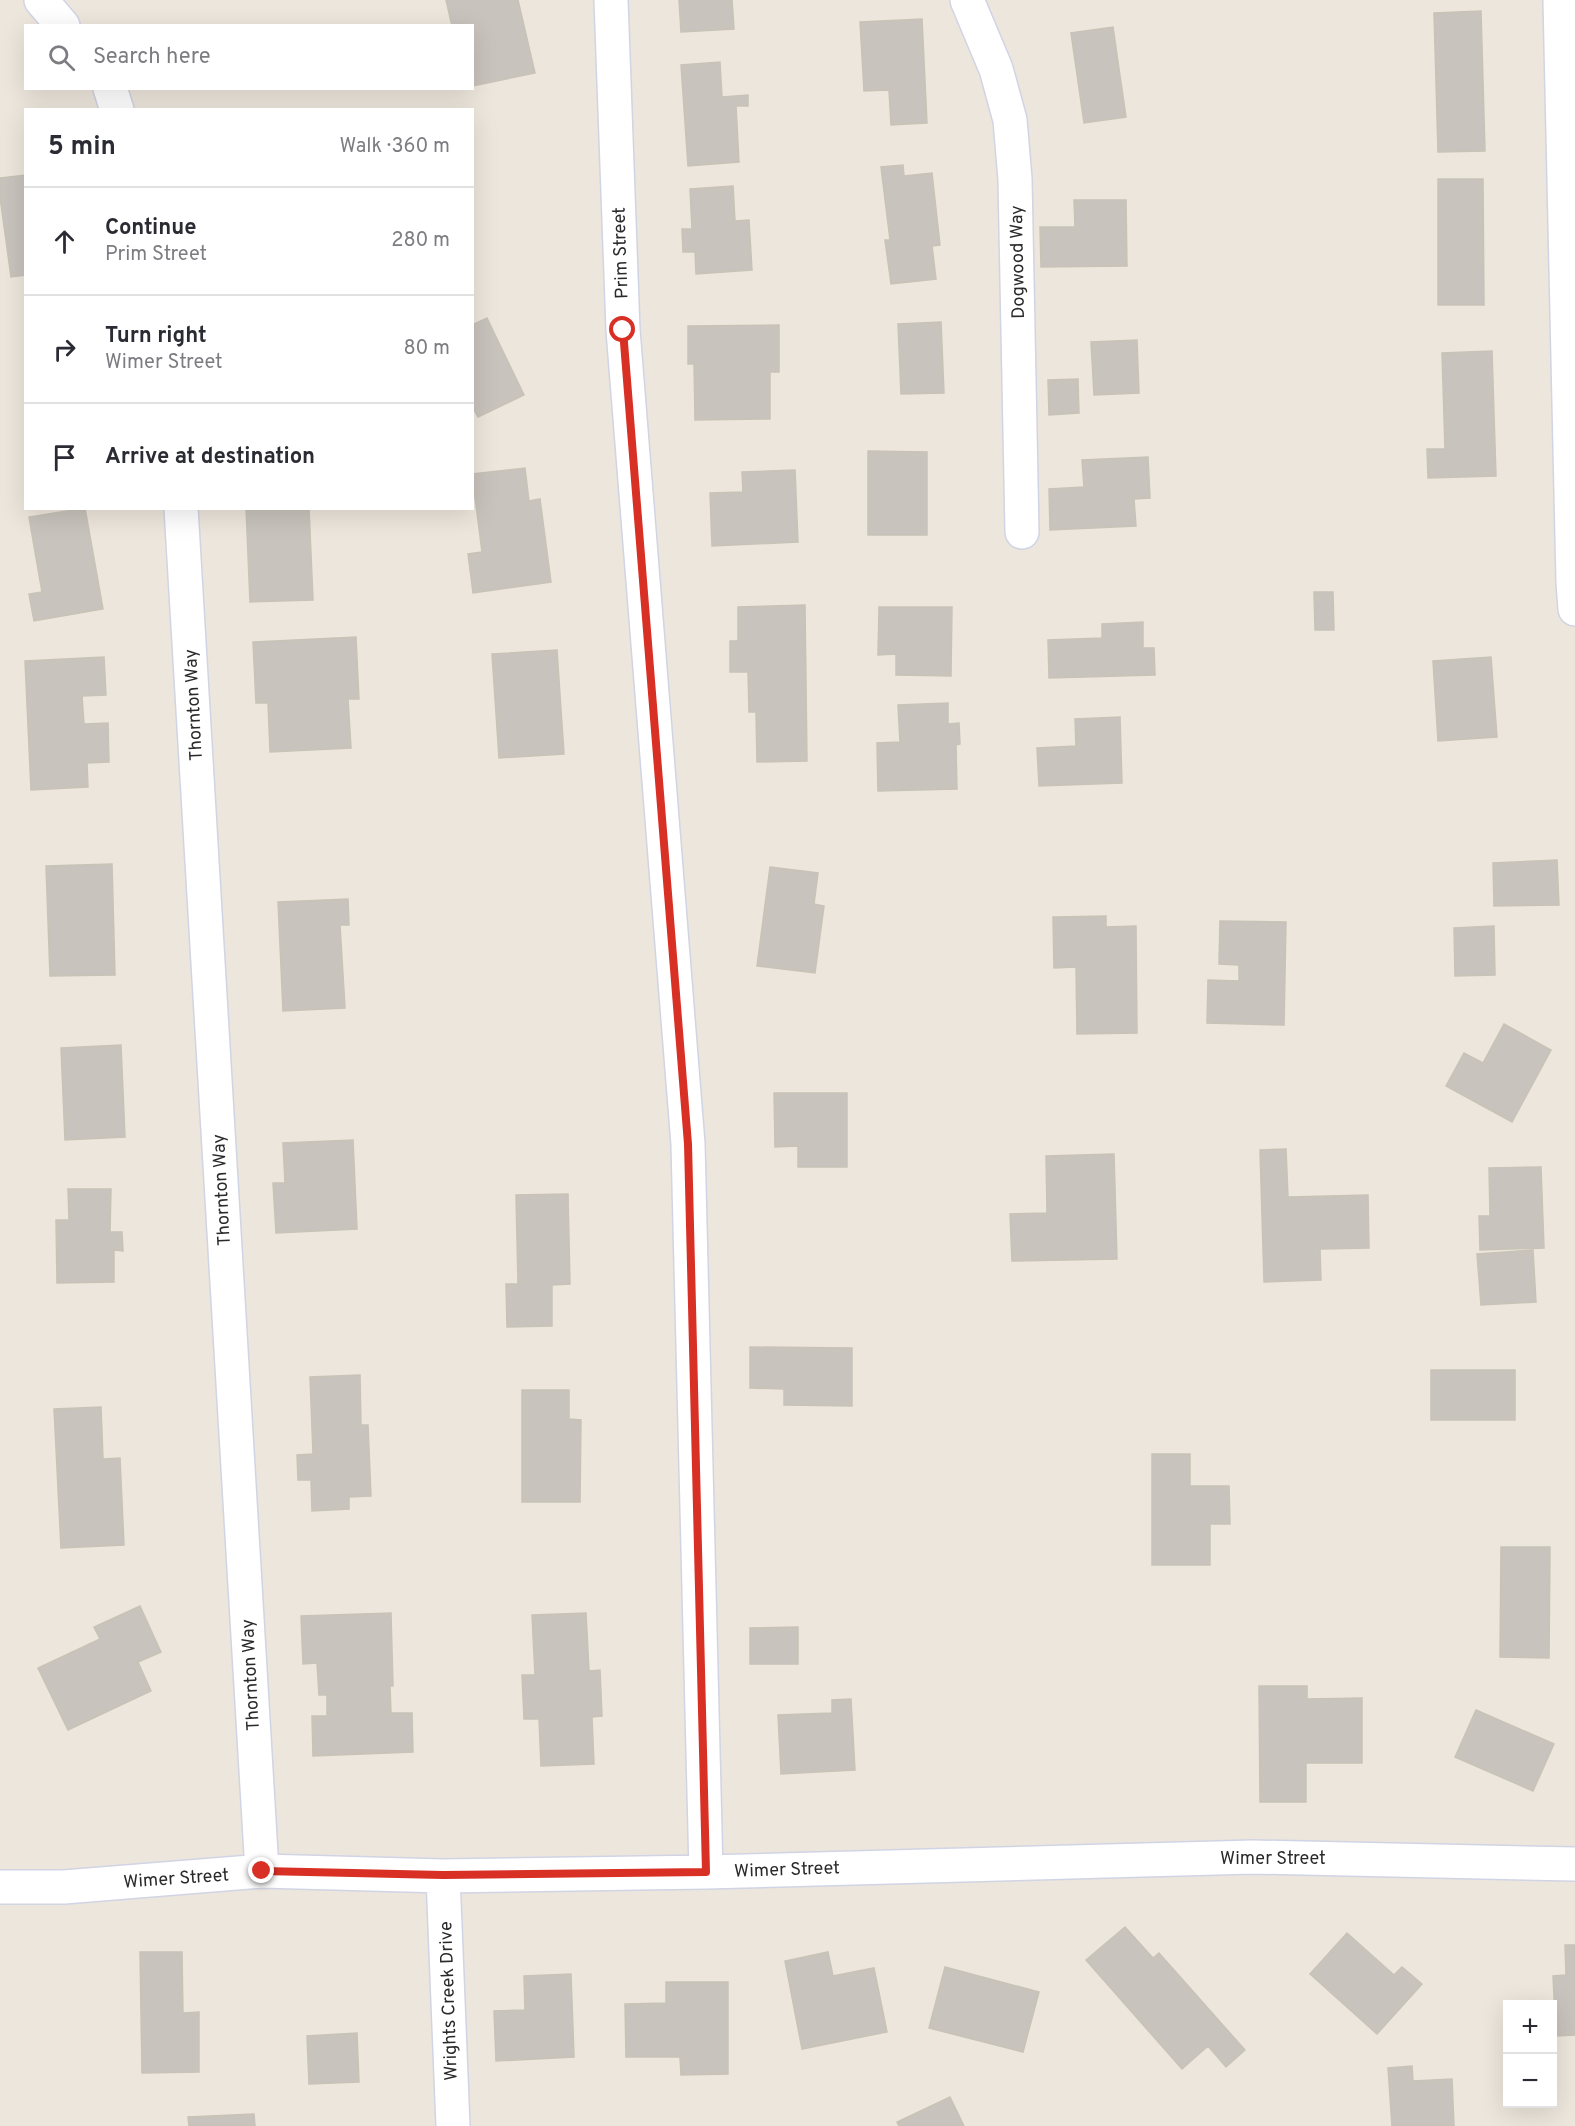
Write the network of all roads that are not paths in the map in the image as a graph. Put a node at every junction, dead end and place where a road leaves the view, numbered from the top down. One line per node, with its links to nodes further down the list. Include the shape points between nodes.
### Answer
1 (41, 0): 5 (street)
2 (610, 0): 13 (street, Prim Street, via 623,330 688,1144)
3 (968, 0): 9 (street, Dogwood Way, via 996,69 1010,120 1016,179)
4 (1560, 0): 10 (street)
5 (61, 24)
6 (111, 90): 7 (street)
7 (116, 108)
8 (181, 510): 12 (street, Thornton Way)
9 (1022, 532)
10 (1575, 609)
11 (1575, 1864): 13 (street, Wimer Street, via 1253,1857)
12 (262, 1871): 14 (street, Wimer Street); 15 (street, Wimer Street, via 64,1887)
13 (706, 1872): 14 (street, Wimer Street)
14 (443, 1875): 16 (street, Wrights Creek Drive)
15 (0, 1887)
16 (453, 2126)

